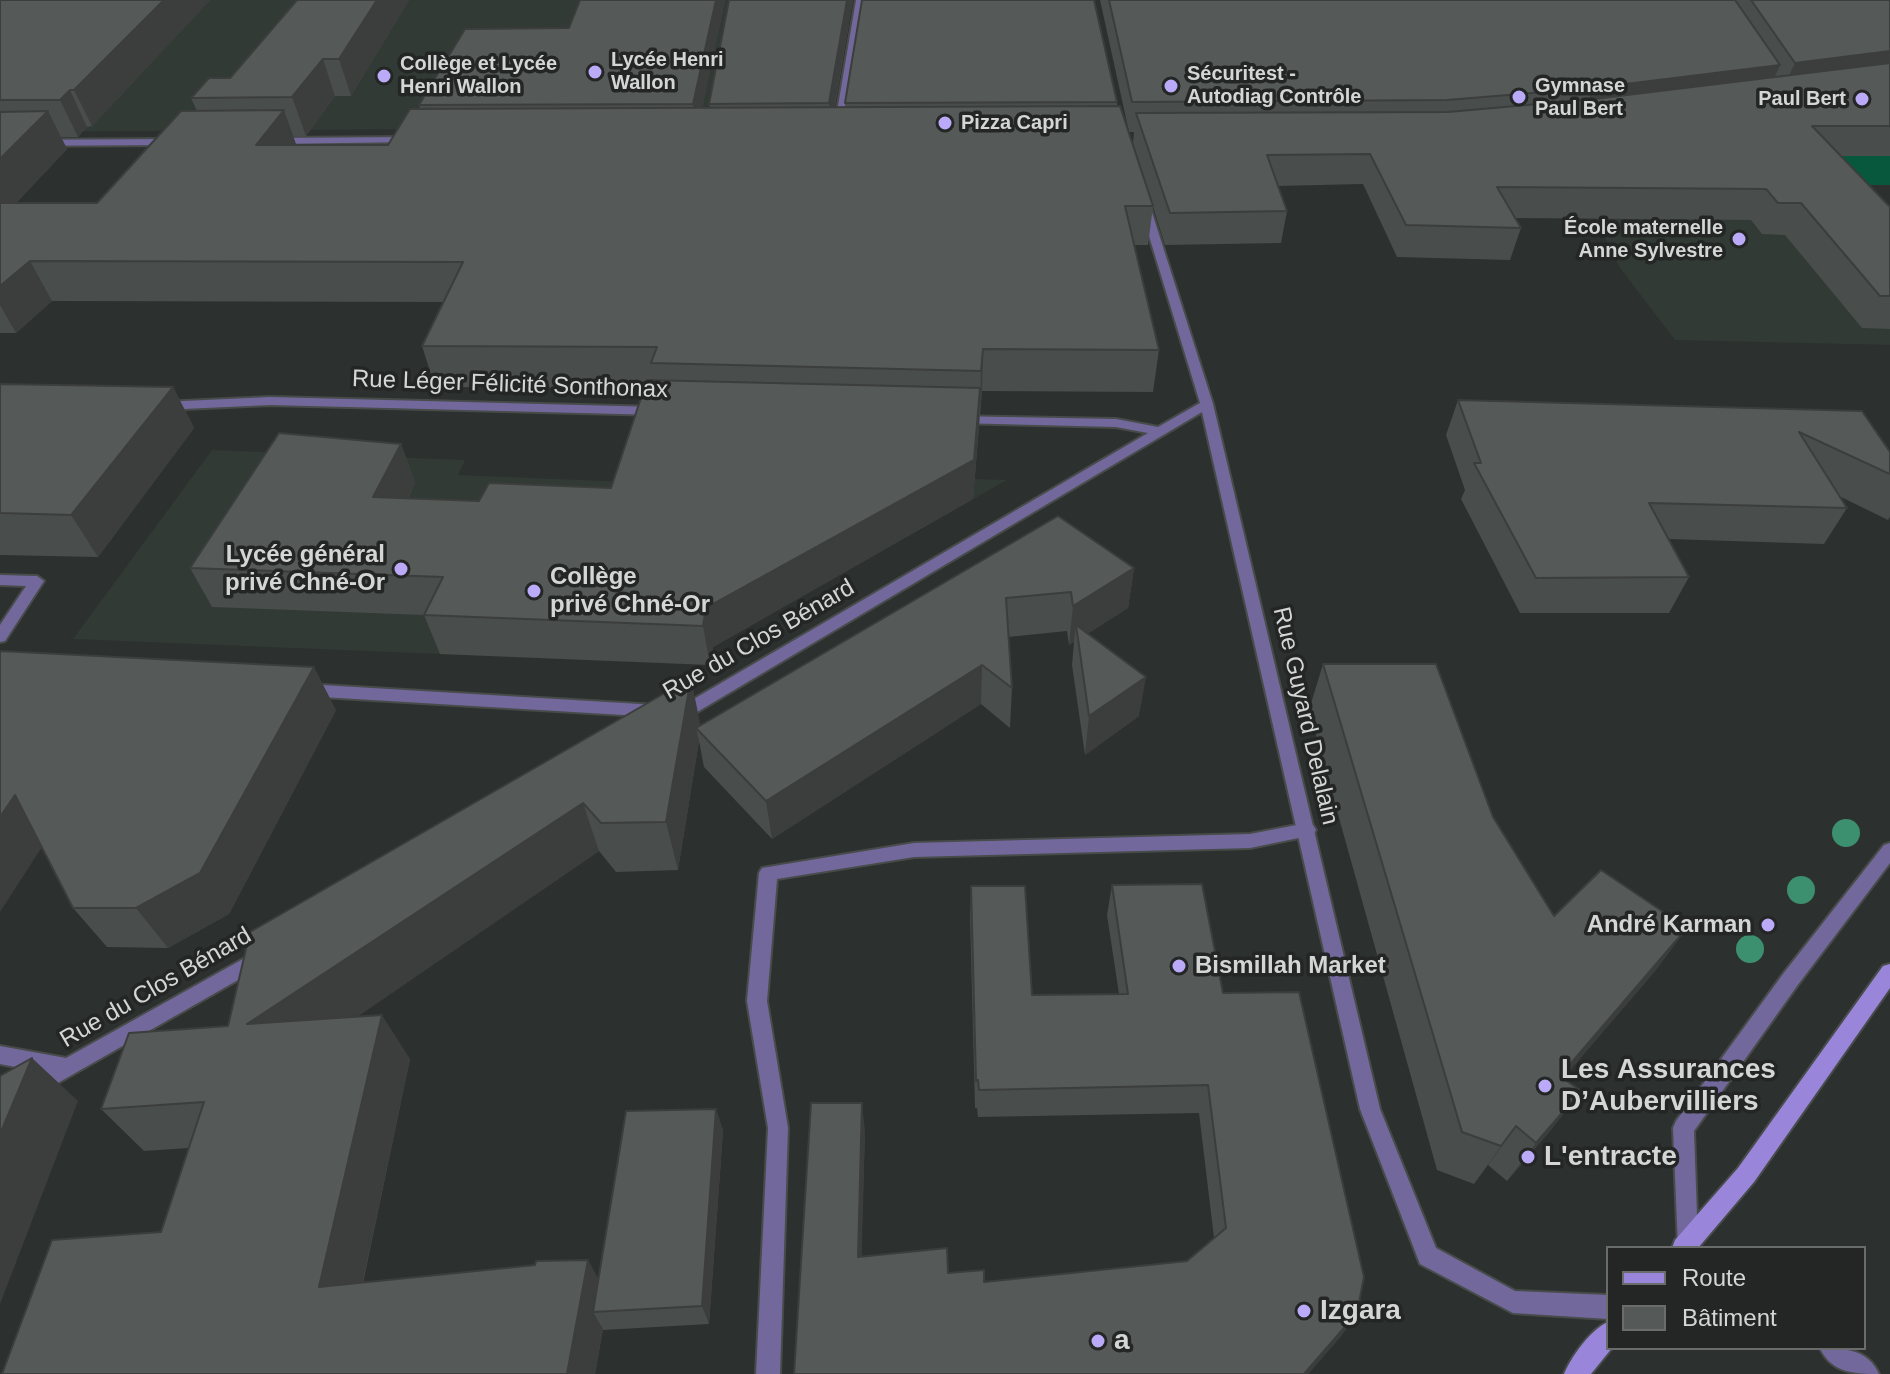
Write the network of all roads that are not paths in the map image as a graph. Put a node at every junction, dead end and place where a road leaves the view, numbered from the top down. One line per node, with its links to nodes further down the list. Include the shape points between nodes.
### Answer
1 (860, 0): 2 (street, via 838,138)
2 (854, 138)
3 (428, 140): 4 (street)
4 (257, 141)
5 (182, 142): 6 (street)
6 (0, 143)
7 (1141, 194): 8 (street, Rue Guyard Delalain)
8 (1207, 404): 12 (street, Rue du Clos Bénard); 18 (street, Rue Guyard Delalain)
9 (149, 406): 10 (street, Rue Léger Félicité Sonthonax, via 270,401)
10 (669, 411)
11 (940, 418): 12 (street, via 1116,423)
12 (1162, 432): 16 (street, Rue du Clos Bénard)
13 (0, 580): 14 (street, via 37,581)
14 (0, 637)
15 (284, 689): 16 (street)
16 (683, 712): 17 (street, Rue du Clos Bénard)
17 (655, 729)
18 (1307, 830): 27 (street, Rue Guyard Delalain, via 1370,1109 1428,1256 1513,1302); 30 (street, via 1250,841 914,850 768,873 757,1001 778,1128)
19 (1890, 850): 25 (street, via 1683,1128)
20 (271, 951): 23 (street, Rue du Clos Bénard)
21 (1890, 972): 26 (main road, via 1746,1175)
22 (0, 1055): 23 (street)
23 (66, 1067): 24 (street, Rue du Clos Bénard)
24 (0, 1106)
25 (1687, 1246)
26 (1688, 1246)
27 (1606, 1307)
28 (1606, 1336): 31 (main road)
29 (1835, 1350): 32 (street)
30 (768, 1374)
31 (1576, 1374)
32 (1867, 1374)

